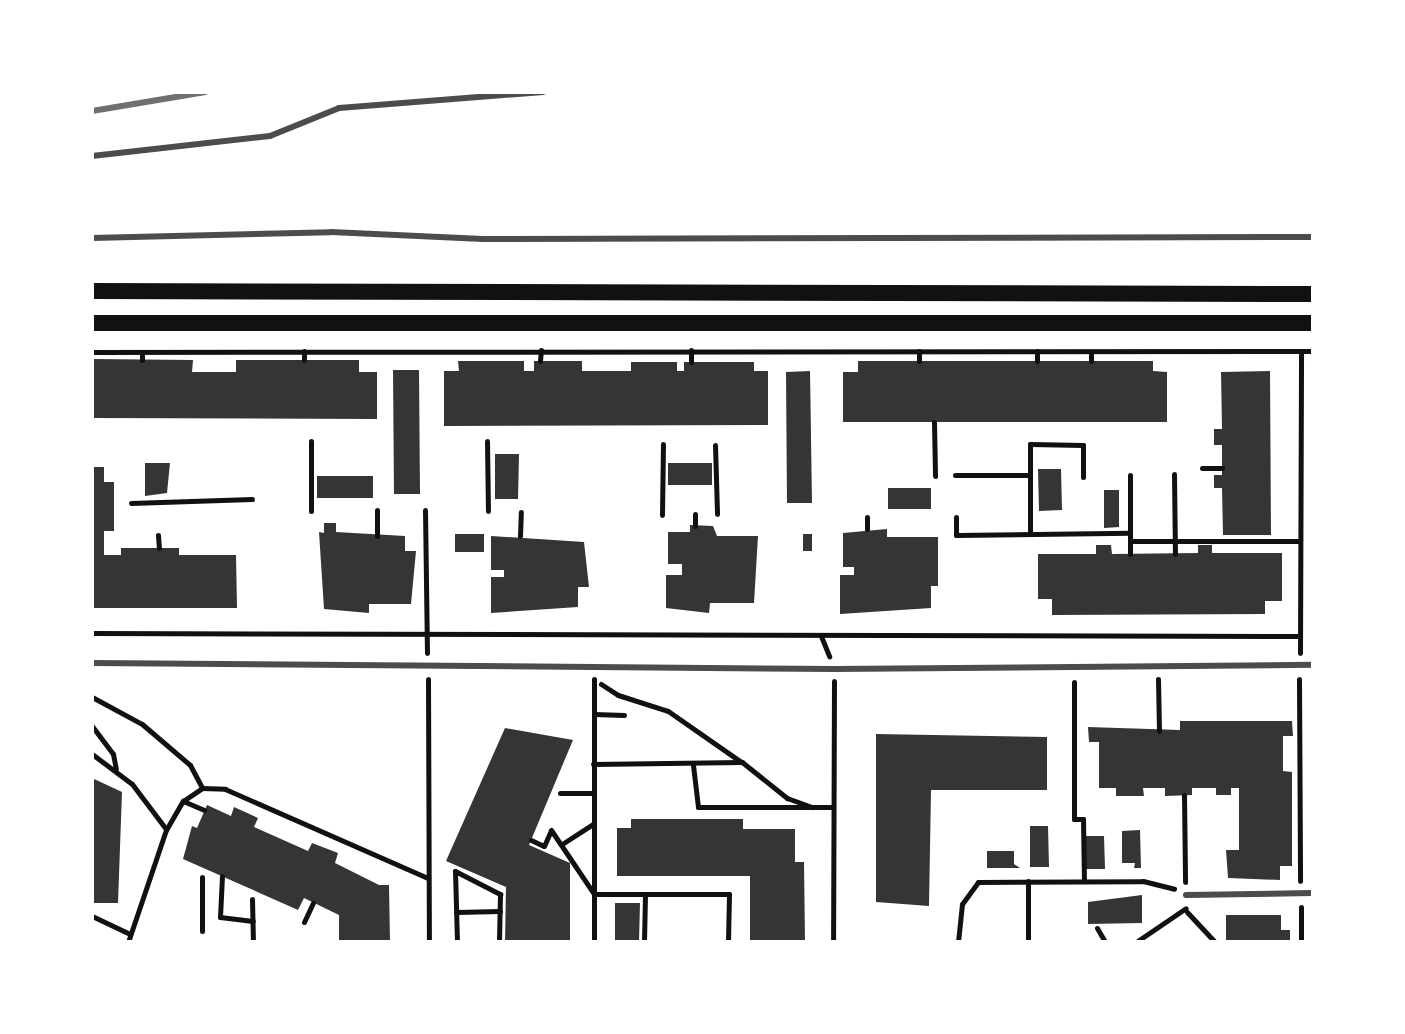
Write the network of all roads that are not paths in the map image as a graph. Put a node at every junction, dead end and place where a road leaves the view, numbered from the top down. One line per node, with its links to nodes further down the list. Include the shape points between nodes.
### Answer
1 (543, 92): 2 (lane, via 339,108 270,136)
2 (92, 156)
3 (1313, 237): 4 (lane, via 483,239 331,232)
4 (92, 238)
5 (92, 291): 6 (main road)
6 (1313, 294)
7 (92, 323): 8 (main road)
8 (1313, 323)
9 (92, 663): 10 (lane, via 834,669)
10 (1313, 665)
11 (1313, 893): 12 (lane)
12 (1186, 895)

